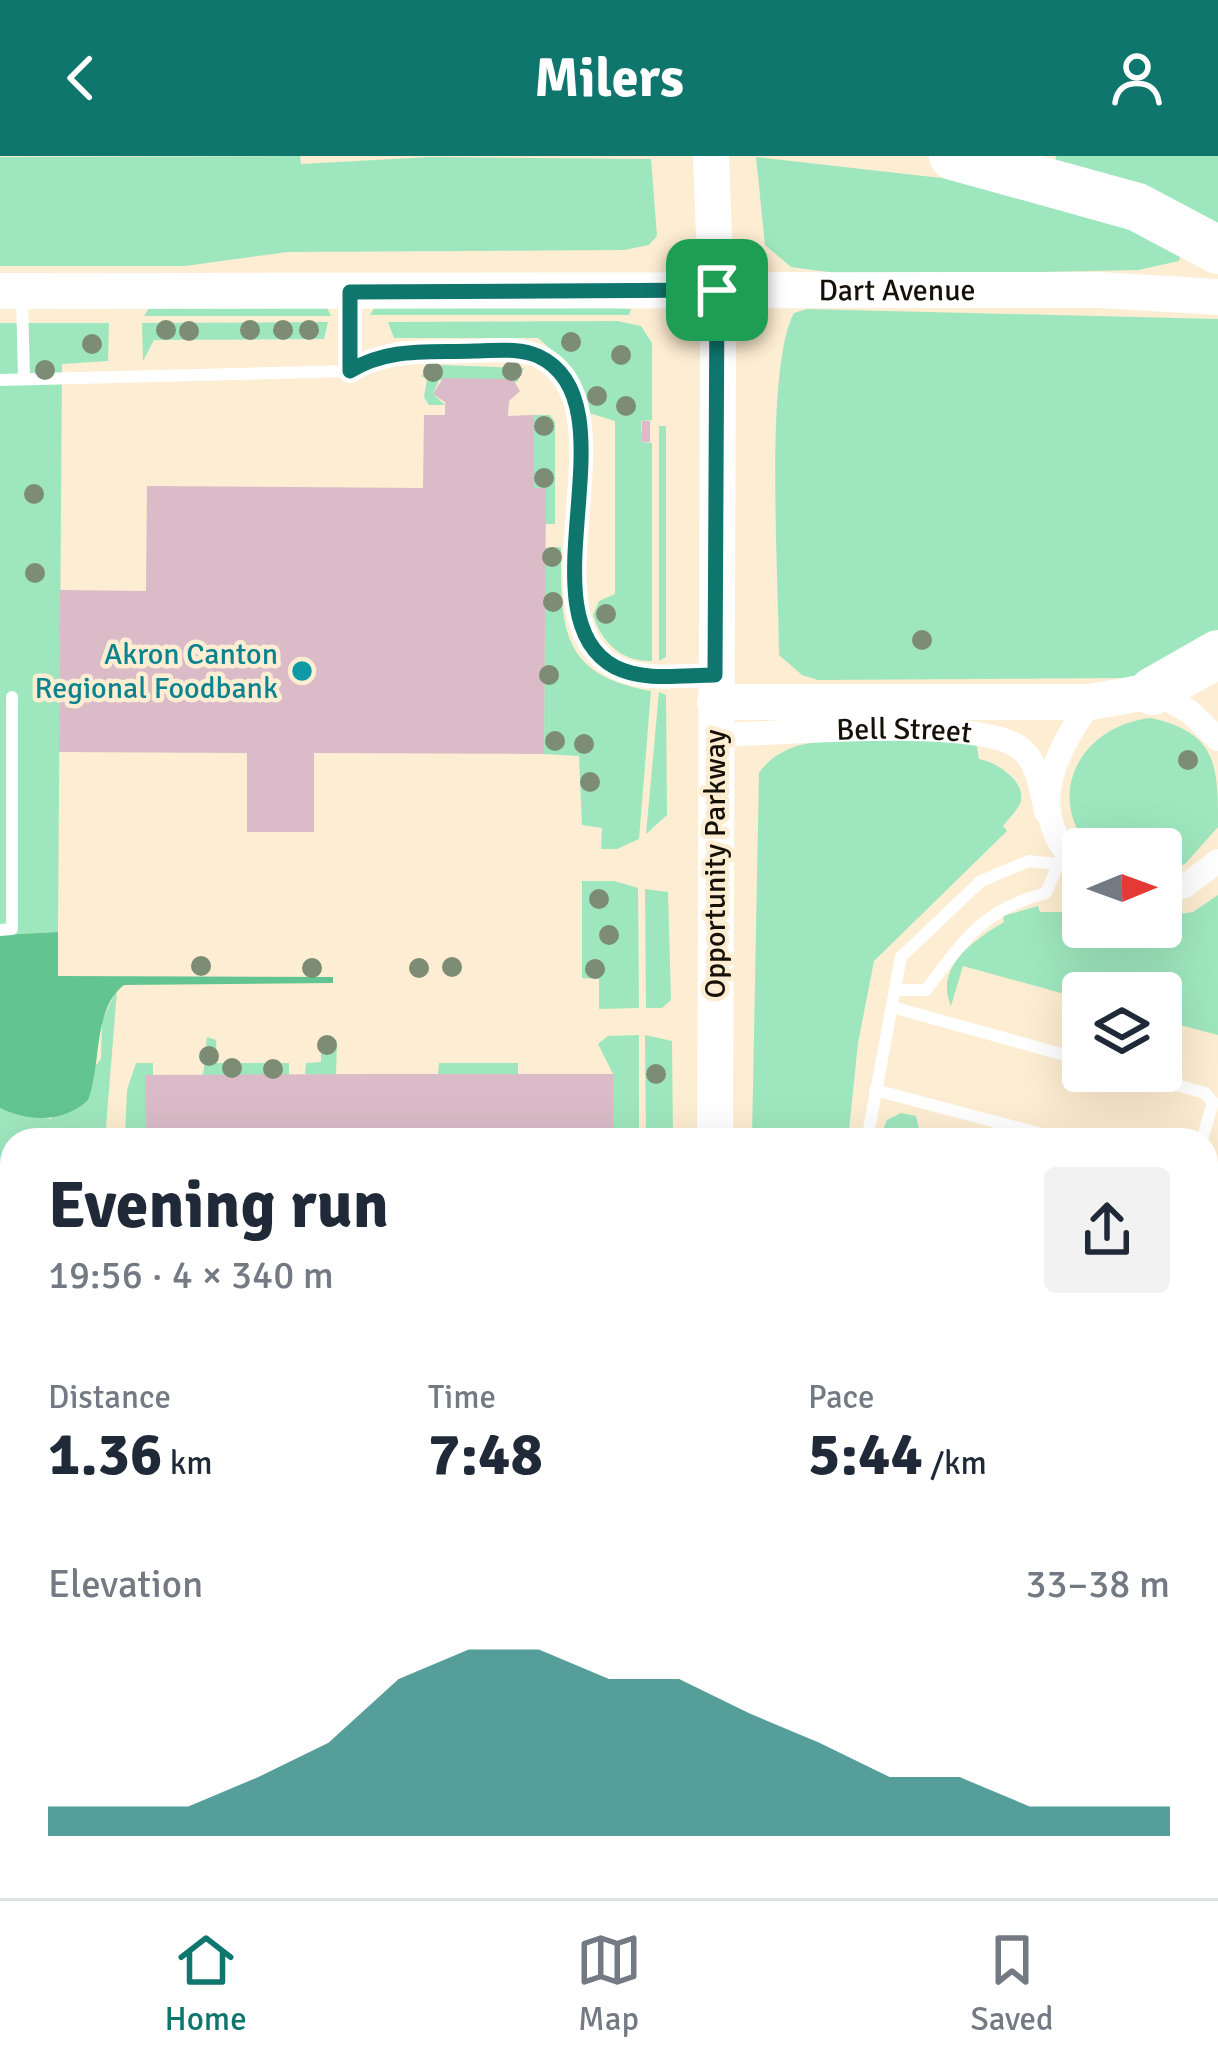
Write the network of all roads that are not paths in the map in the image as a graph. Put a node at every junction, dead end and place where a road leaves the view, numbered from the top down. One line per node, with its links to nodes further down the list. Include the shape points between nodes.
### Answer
1 (953, 156): 3 (highway, via 1137,207)
2 (712, 167): 4 (main road, Opportunity Parkway)
3 (1218, 250)
4 (717, 290): 6 (main road, Dart Avenue); 7 (main road, Dart Avenue); 15 (main road, Opportunity Parkway)
5 (11, 291): 6 (main road, Dart Avenue); 9 (lane)
6 (350, 292): 8 (lane)
7 (1218, 297)
8 (350, 371): 9 (lane); 15 (lane, via 377,354 518,350 554,367 577,418 577,608 584,635 603,659)
9 (23, 379): 10 (lane)
10 (0, 380)
11 (1218, 654): 12 (highway)
12 (1153, 691): 14 (main road, Bell Street); 16 (street)
13 (12, 698): 23 (lane, via 12,929)
14 (1090, 702): 15 (main road, Bell Street); 17 (street, via 1057,751)
15 (715, 704): 17 (street, Bell Street, via 989,733 1022,748); 29 (main road, Opportunity Parkway)
16 (1218, 739)
17 (1046, 812): 18 (street, Bell Street)
18 (1062, 850)
19 (1218, 861): 22 (street)
20 (1062, 864): 24 (lane, via 1029,861 981,881 901,957)
21 (1062, 872): 24 (lane, via 1046,893 975,925 926,989)
22 (1182, 887)
23 (0, 929)
24 (895, 990): 25 (lane)
25 (892, 1007): 26 (lane); 28 (lane)
26 (1062, 1054)
27 (1182, 1087): 32 (lane, via 1213,1102)
28 (875, 1090): 30 (lane); 31 (lane)
29 (715, 1128)
30 (869, 1128)
31 (1019, 1128)
32 (1205, 1128)

